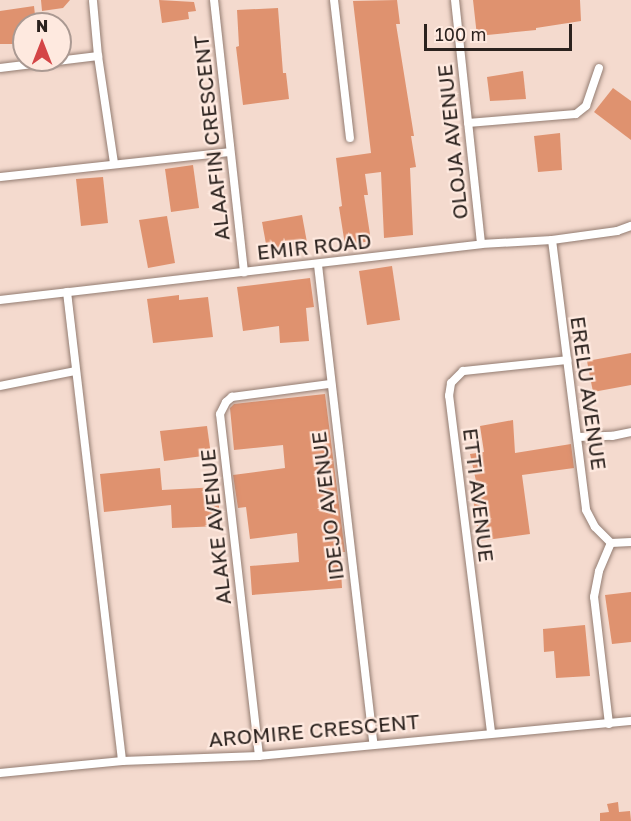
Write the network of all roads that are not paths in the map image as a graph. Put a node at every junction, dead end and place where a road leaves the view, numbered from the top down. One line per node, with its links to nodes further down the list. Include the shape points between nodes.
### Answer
1 (214, 0): 2 (street, ALAAFIN CRESCENT); 11 (street, ALAAFIN CRESCENT)
2 (219, 0)
3 (334, 0): 10 (street)
4 (455, 0): 9 (street, OLOJA AVENUE)
5 (93, 1): 6 (street)
6 (98, 56): 7 (street); 12 (street)
7 (0, 68)
8 (599, 68): 9 (street, via 586,106 576,114)
9 (468, 123): 16 (street, OLOJA AVENUE)
10 (350, 138)
11 (230, 152): 12 (street); 18 (street, ALAAFIN CRESCENT)
12 (114, 163): 13 (street)
13 (0, 177)
14 (631, 226): 15 (street, EMIR ROAD)
15 (552, 240): 16 (street, EMIR ROAD); 21 (street, ERELU AVENUE)
16 (481, 244): 17 (street, EMIR ROAD)
17 (318, 265): 18 (street, EMIR ROAD); 23 (street, IDEJO AVENUE)
18 (244, 272): 19 (street, EMIR ROAD)
19 (67, 292): 20 (street, EMIR ROAD); 22 (street)
20 (0, 300)
21 (567, 360): 26 (street, ERELU AVENUE); 31 (street, ETTI AVENUE, via 463,371 451,383 449,396)
22 (75, 371): 24 (street); 34 (street)
23 (330, 384): 32 (street, IDEJO AVENUE); 33 (street, ALAKE AVENUE, via 232,397 220,414)
24 (0, 386)
25 (631, 432): 26 (street)
26 (578, 437): 28 (street, ERELU AVENUE, via 586,510 595,527)
27 (631, 542): 28 (street)
28 (611, 543): 30 (street, via 599,571 594,597)
29 (631, 722): 30 (street, AROMIRE CRESCENT)
30 (609, 724): 31 (street, AROMIRE CRESCENT)
31 (491, 732): 32 (street, AROMIRE CRESCENT)
32 (373, 743): 33 (street, AROMIRE CRESCENT)
33 (259, 756): 34 (street, AROMIRE CRESCENT)
34 (122, 761): 35 (street, AROMIRE CRESCENT)
35 (0, 773)

